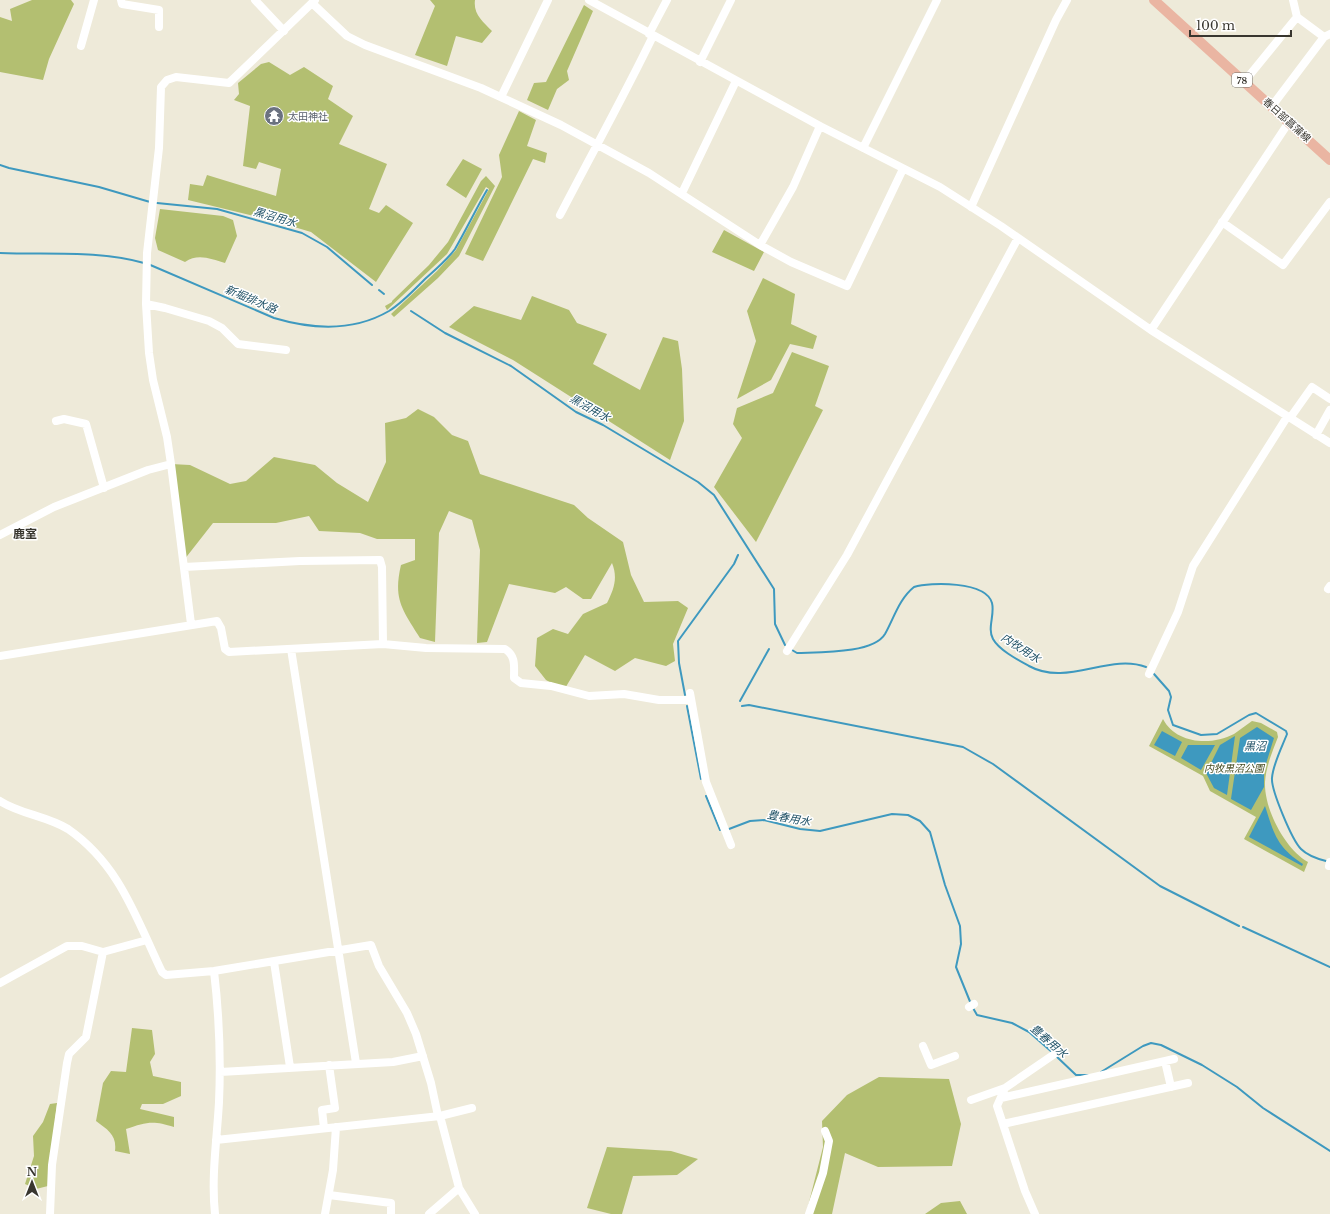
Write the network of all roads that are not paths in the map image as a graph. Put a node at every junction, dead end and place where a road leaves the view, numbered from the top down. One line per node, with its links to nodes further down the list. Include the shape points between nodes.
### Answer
1 (94, 0): 18 (street)
2 (121, 0): 14 (street, via 122,4 159,10)
3 (255, 0): 15 (street)
4 (548, 0): 22 (street)
5 (589, 0): 16 (street)
6 (666, 0): 16 (street)
7 (731, 0): 19 (street)
8 (937, 0): 27 (street)
9 (1067, 0): 32 (street)
10 (1154, 0): 21 (main road, 春日部菖蒲線 / 78)
11 (1293, 0): 13 (street)
12 (313, 2): 15 (street); 22 (street, via 347,36)
13 (1297, 17): 17 (street); 21 (street)
14 (159, 27)
15 (284, 31): 37 (street, via 229,83 176,77 167,80 161,87 159,148 147,253)
16 (651, 35): 19 (street); 26 (street, via 620,103)
17 (1327, 35): 23 (street)
18 (81, 46)
19 (700, 62): 20 (street)
20 (736, 81): 25 (street); 30 (street)
21 (1244, 82): 23 (main road, 春日部菖蒲線 / 78)
22 (501, 97): 26 (street)
23 (1272, 106): 24 (main road, 春日部菖蒲線 / 78)
24 (1289, 122): 28 (main road, 春日部菖蒲線 / 78); 34 (street)
25 (820, 126): 27 (street); 36 (street, via 793,187)
26 (597, 144): 30 (street); 33 (street)
27 (863, 148): 29 (street)
28 (1330, 160)
29 (903, 169): 32 (street, via 940,187); 36 (street, via 847,286 791,262)
30 (682, 193): 36 (street)
31 (1330, 202): 34 (street, via 1284,265)
32 (971, 207): 35 (street)
33 (560, 215)
34 (1222, 222): 38 (street)
35 (1018, 238): 38 (street); 53 (street, via 847,556)
36 (760, 245)
37 (146, 304): 39 (street, via 209,321 222,328 238,344); 46 (street, via 153,380)
38 (1151, 330): 42 (street)
39 (286, 350)
40 (1330, 399): 42 (street, via 1312,388)
41 (1330, 410): 44 (street)
42 (1289, 418): 44 (street); 55 (street, via 1192,566 1178,612)
43 (56, 421): 47 (street, via 69,420 86,424)
44 (1316, 435): 45 (street)
45 (1330, 443)
46 (171, 464): 47 (street, via 148,470); 49 (street)
47 (104, 488): 48 (street, via 54,507)
48 (0, 535)
49 (184, 567): 50 (street); 51 (street, via 380,560)
50 (191, 624): 52 (street, via 217,621 225,649 229,652); 54 (street)
51 (382, 644): 52 (street); 57 (street, via 426,648 505,649 513,658 514,678 521,683 551,686 589,696 624,694 659,700 690,696 706,782)
52 (291, 649): 59 (street)
53 (787, 651)
54 (0, 656)
55 (1149, 674)
56 (0, 801): 58 (street, via 68,830 100,858 127,894)
57 (731, 845)
58 (147, 940): 60 (street); 62 (street, via 162,972 166,975)
59 (338, 951): 61 (street); 66 (street, via 371,945 379,966 407,1013); 70 (street)
60 (103, 952): 63 (street, via 82,946 67,946); 88 (street, via 86,1037 69,1054 67,1063 52,1165)
61 (274, 962): 62 (street); 72 (street)
62 (214, 971): 73 (street)
63 (0, 983)
64 (923, 1046): 67 (street, via 931,1065)
65 (1053, 1055): 76 (street)
66 (423, 1056): 70 (street, via 393,1062); 80 (street)
67 (955, 1056)
68 (1174, 1059): 69 (street)
69 (1165, 1061): 75 (street); 77 (street)
70 (356, 1063): 71 (street)
71 (329, 1065): 72 (street); 83 (street, via 335,1108 322,1110)
72 (290, 1067): 73 (street)
73 (220, 1072): 85 (street)
74 (1188, 1083): 75 (street)
75 (1171, 1087): 81 (street)
76 (1006, 1088): 77 (street); 78 (street)
77 (1001, 1098): 81 (street, via 997,1106)
78 (971, 1100)
79 (472, 1108): 80 (street)
80 (439, 1116): 82 (street); 86 (street)
81 (1004, 1124): 95 (street)
82 (336, 1127): 83 (street); 87 (street, via 333,1170)
83 (324, 1128): 85 (street)
84 (825, 1131): 94 (street, via 829,1141 823,1173)
85 (216, 1140): 89 (street)
86 (459, 1188): 92 (street); 93 (street)
87 (328, 1195): 90 (street); 91 (street, via 391,1203)
88 (50, 1214)
89 (215, 1214)
90 (325, 1214)
91 (390, 1214)
92 (429, 1214)
93 (475, 1214)
94 (809, 1214)
95 (1035, 1214)

